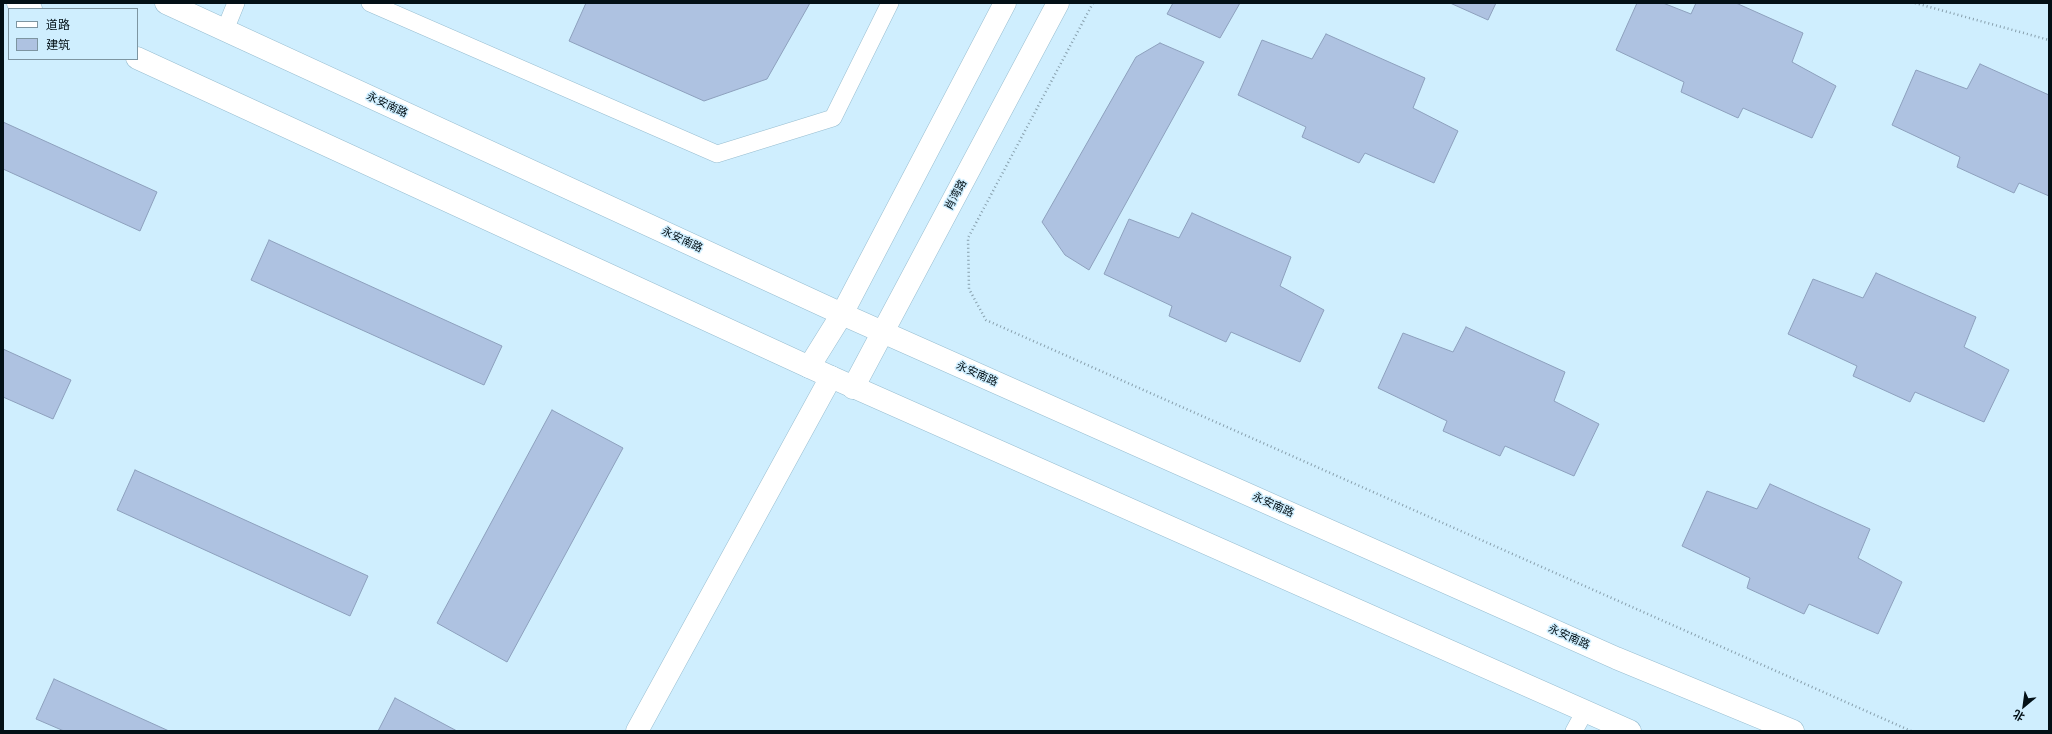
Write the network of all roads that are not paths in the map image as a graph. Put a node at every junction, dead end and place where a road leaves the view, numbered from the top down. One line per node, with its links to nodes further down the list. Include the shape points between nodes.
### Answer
1 (18, 3): 8 (main road)
2 (166, 3): 9 (main road, 永安南路)
3 (236, 3): 9 (lane)
4 (370, 3): 5 (lane, via 717,154 833,118)
5 (890, 3)
6 (1005, 3): 11 (main road)
7 (1058, 3): 12 (main road, 肖湾路)
8 (29, 8)
9 (225, 30): 11 (main road, 永安南路)
10 (138, 58): 13 (main road)
11 (842, 314): 12 (main road, 永安南路); 13 (main road)
12 (882, 332): 15 (main road, 肖湾路); 20 (main road, 永安南路, via 1616,658)
13 (809, 367): 14 (main road)
14 (831, 377): 15 (main road); 17 (main road)
15 (853, 388): 16 (main road)
16 (1584, 711): 18 (lane); 19 (main road)
17 (637, 731)
18 (1574, 731)
19 (1630, 731)
20 (1793, 731)

